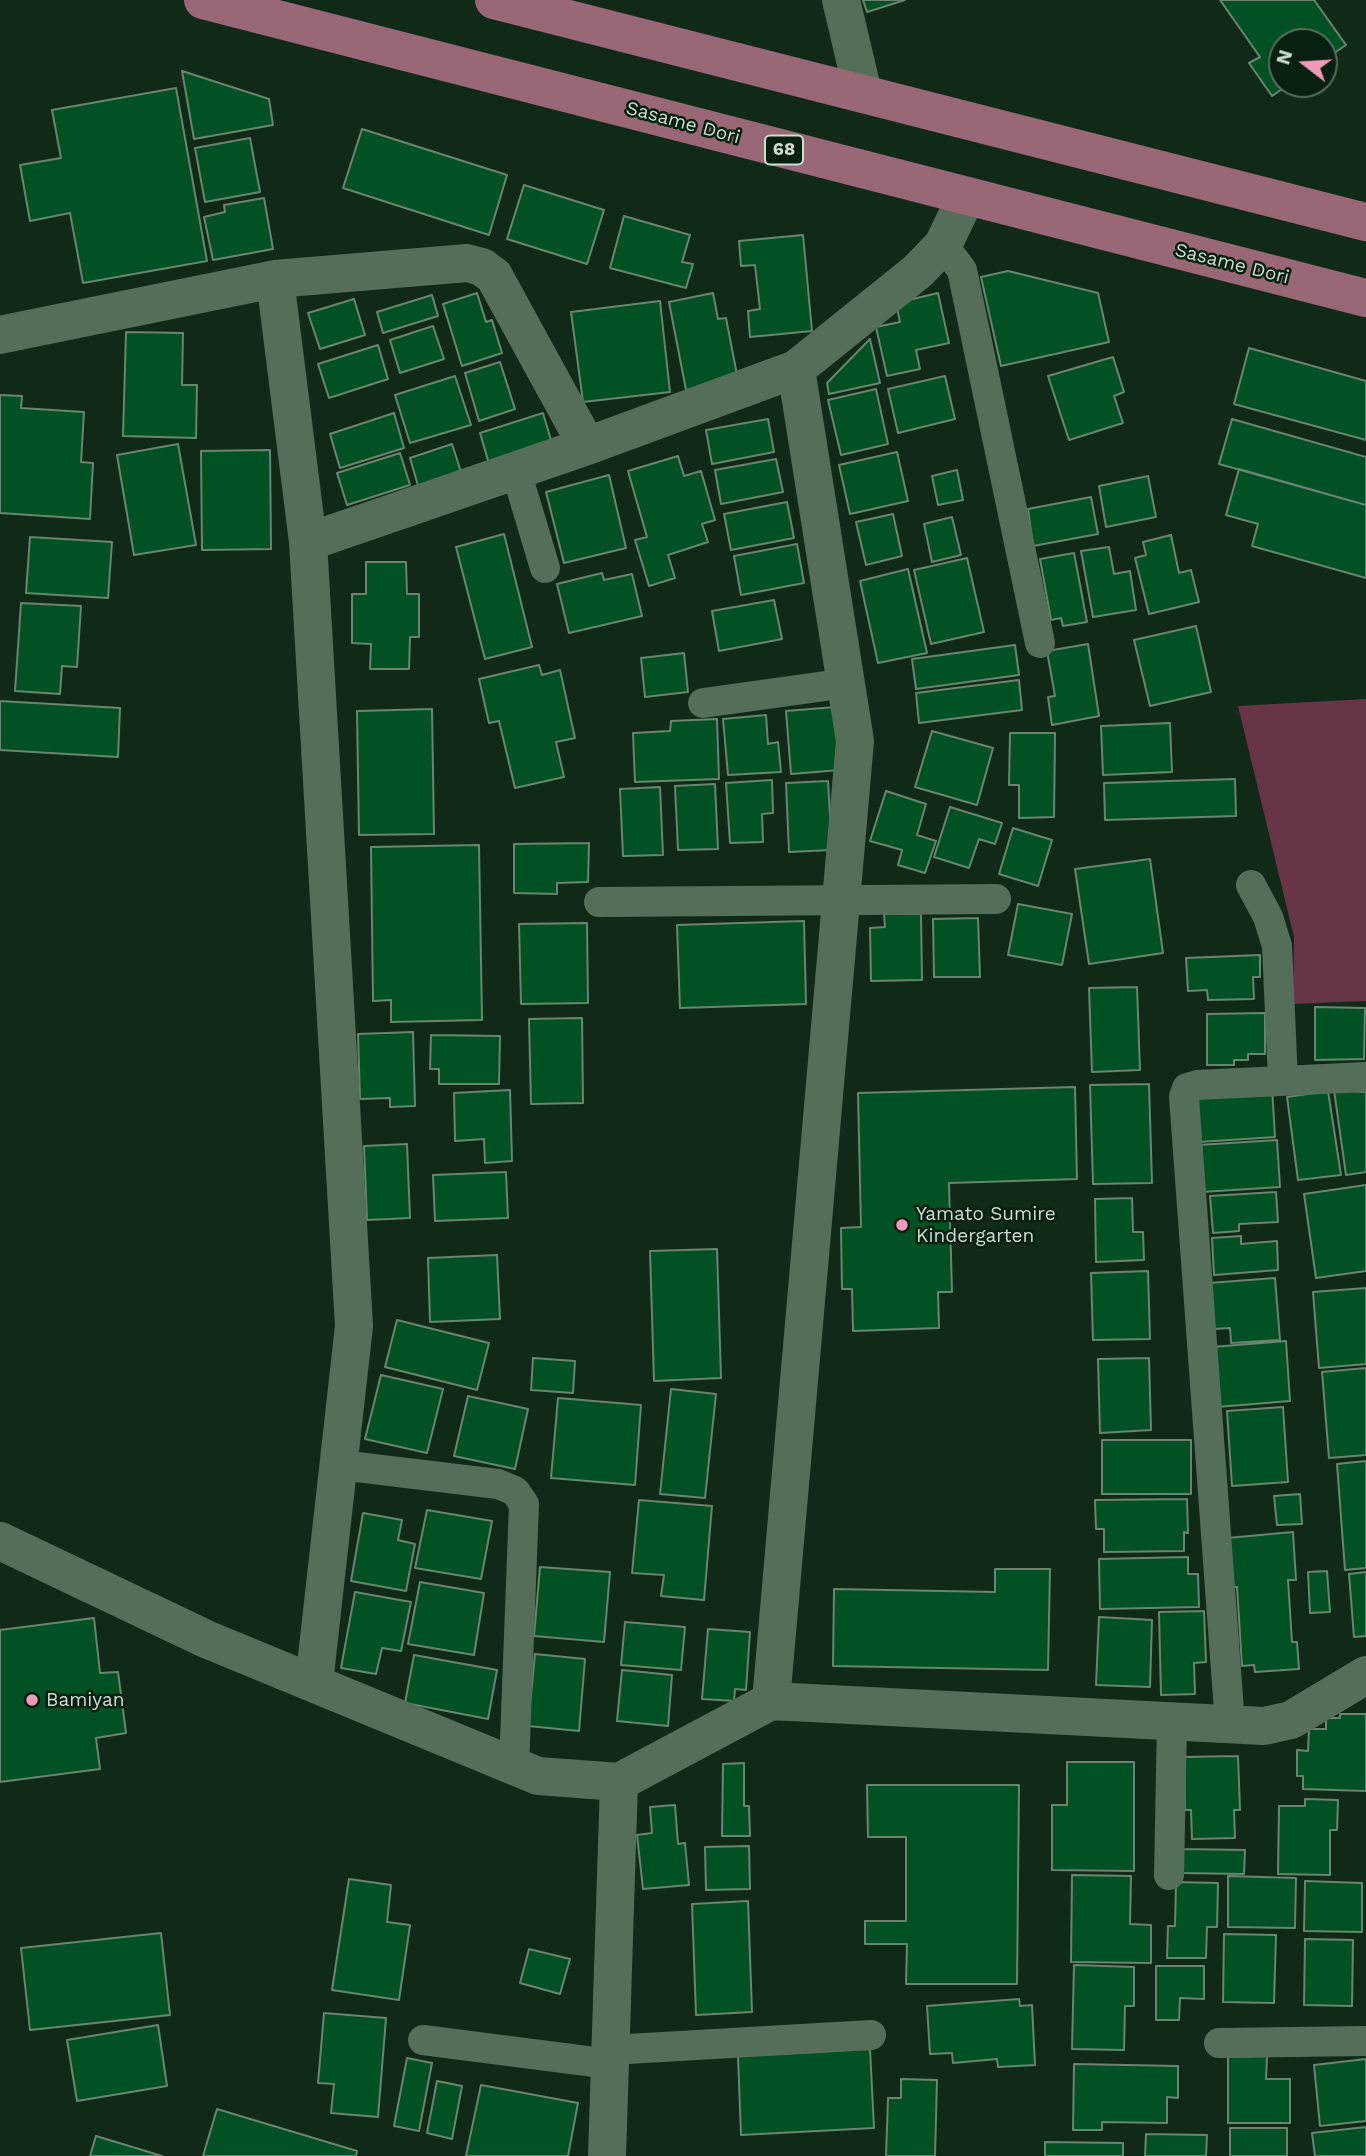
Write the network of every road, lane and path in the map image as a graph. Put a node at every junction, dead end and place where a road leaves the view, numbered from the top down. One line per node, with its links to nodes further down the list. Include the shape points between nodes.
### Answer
1 (203, 0): 5 (main road, Sasame Dori / 68)
2 (494, 0): 4 (main road)
3 (841, 0): 4 (street)
4 (863, 93): 6 (main road)
5 (966, 197): 7 (street); 9 (main road, Sasame Dori / 68)
6 (1366, 222)
7 (943, 244): 11 (street, via 918,271); 16 (lane, via 962,270)
8 (275, 279): 10 (street); 12 (street, via 467,263 482,267 494,276); 14 (street)
9 (1366, 298)
10 (0, 335)
11 (796, 369): 12 (street); 17 (street)
12 (587, 446): 13 (street)
13 (516, 471): 14 (street); 15 (lane)
14 (308, 542): 25 (street, via 354,1326)
15 (545, 568)
16 (1040, 643)
17 (847, 683): 18 (lane); 21 (street, via 855,741)
18 (704, 703)
19 (1251, 885): 24 (lane, via 1277,946)
20 (996, 899): 21 (lane)
21 (842, 900): 22 (lane); 29 (street)
22 (599, 902)
23 (1366, 1077): 24 (lane)
24 (1283, 1080): 31 (lane, via 1197,1085 1187,1088 1184,1097)
25 (340, 1465): 28 (street); 32 (lane, via 498,1484 515,1491 524,1504)
26 (0, 1541): 28 (street, via 206,1639)
27 (1366, 1675): 31 (street, via 1291,1720 1264,1726)
28 (314, 1683): 32 (street)
29 (771, 1701): 30 (street); 33 (street)
30 (1172, 1722): 31 (street); 34 (lane)
31 (1230, 1725)
32 (514, 1767): 33 (street, via 538,1776)
33 (620, 1782): 39 (street)
34 (1169, 1875)
35 (871, 2035): 39 (lane)
36 (424, 2040): 39 (lane)
37 (1366, 2041): 38 (lane)
38 (1219, 2043)
39 (610, 2057): 40 (street)
40 (607, 2156)

